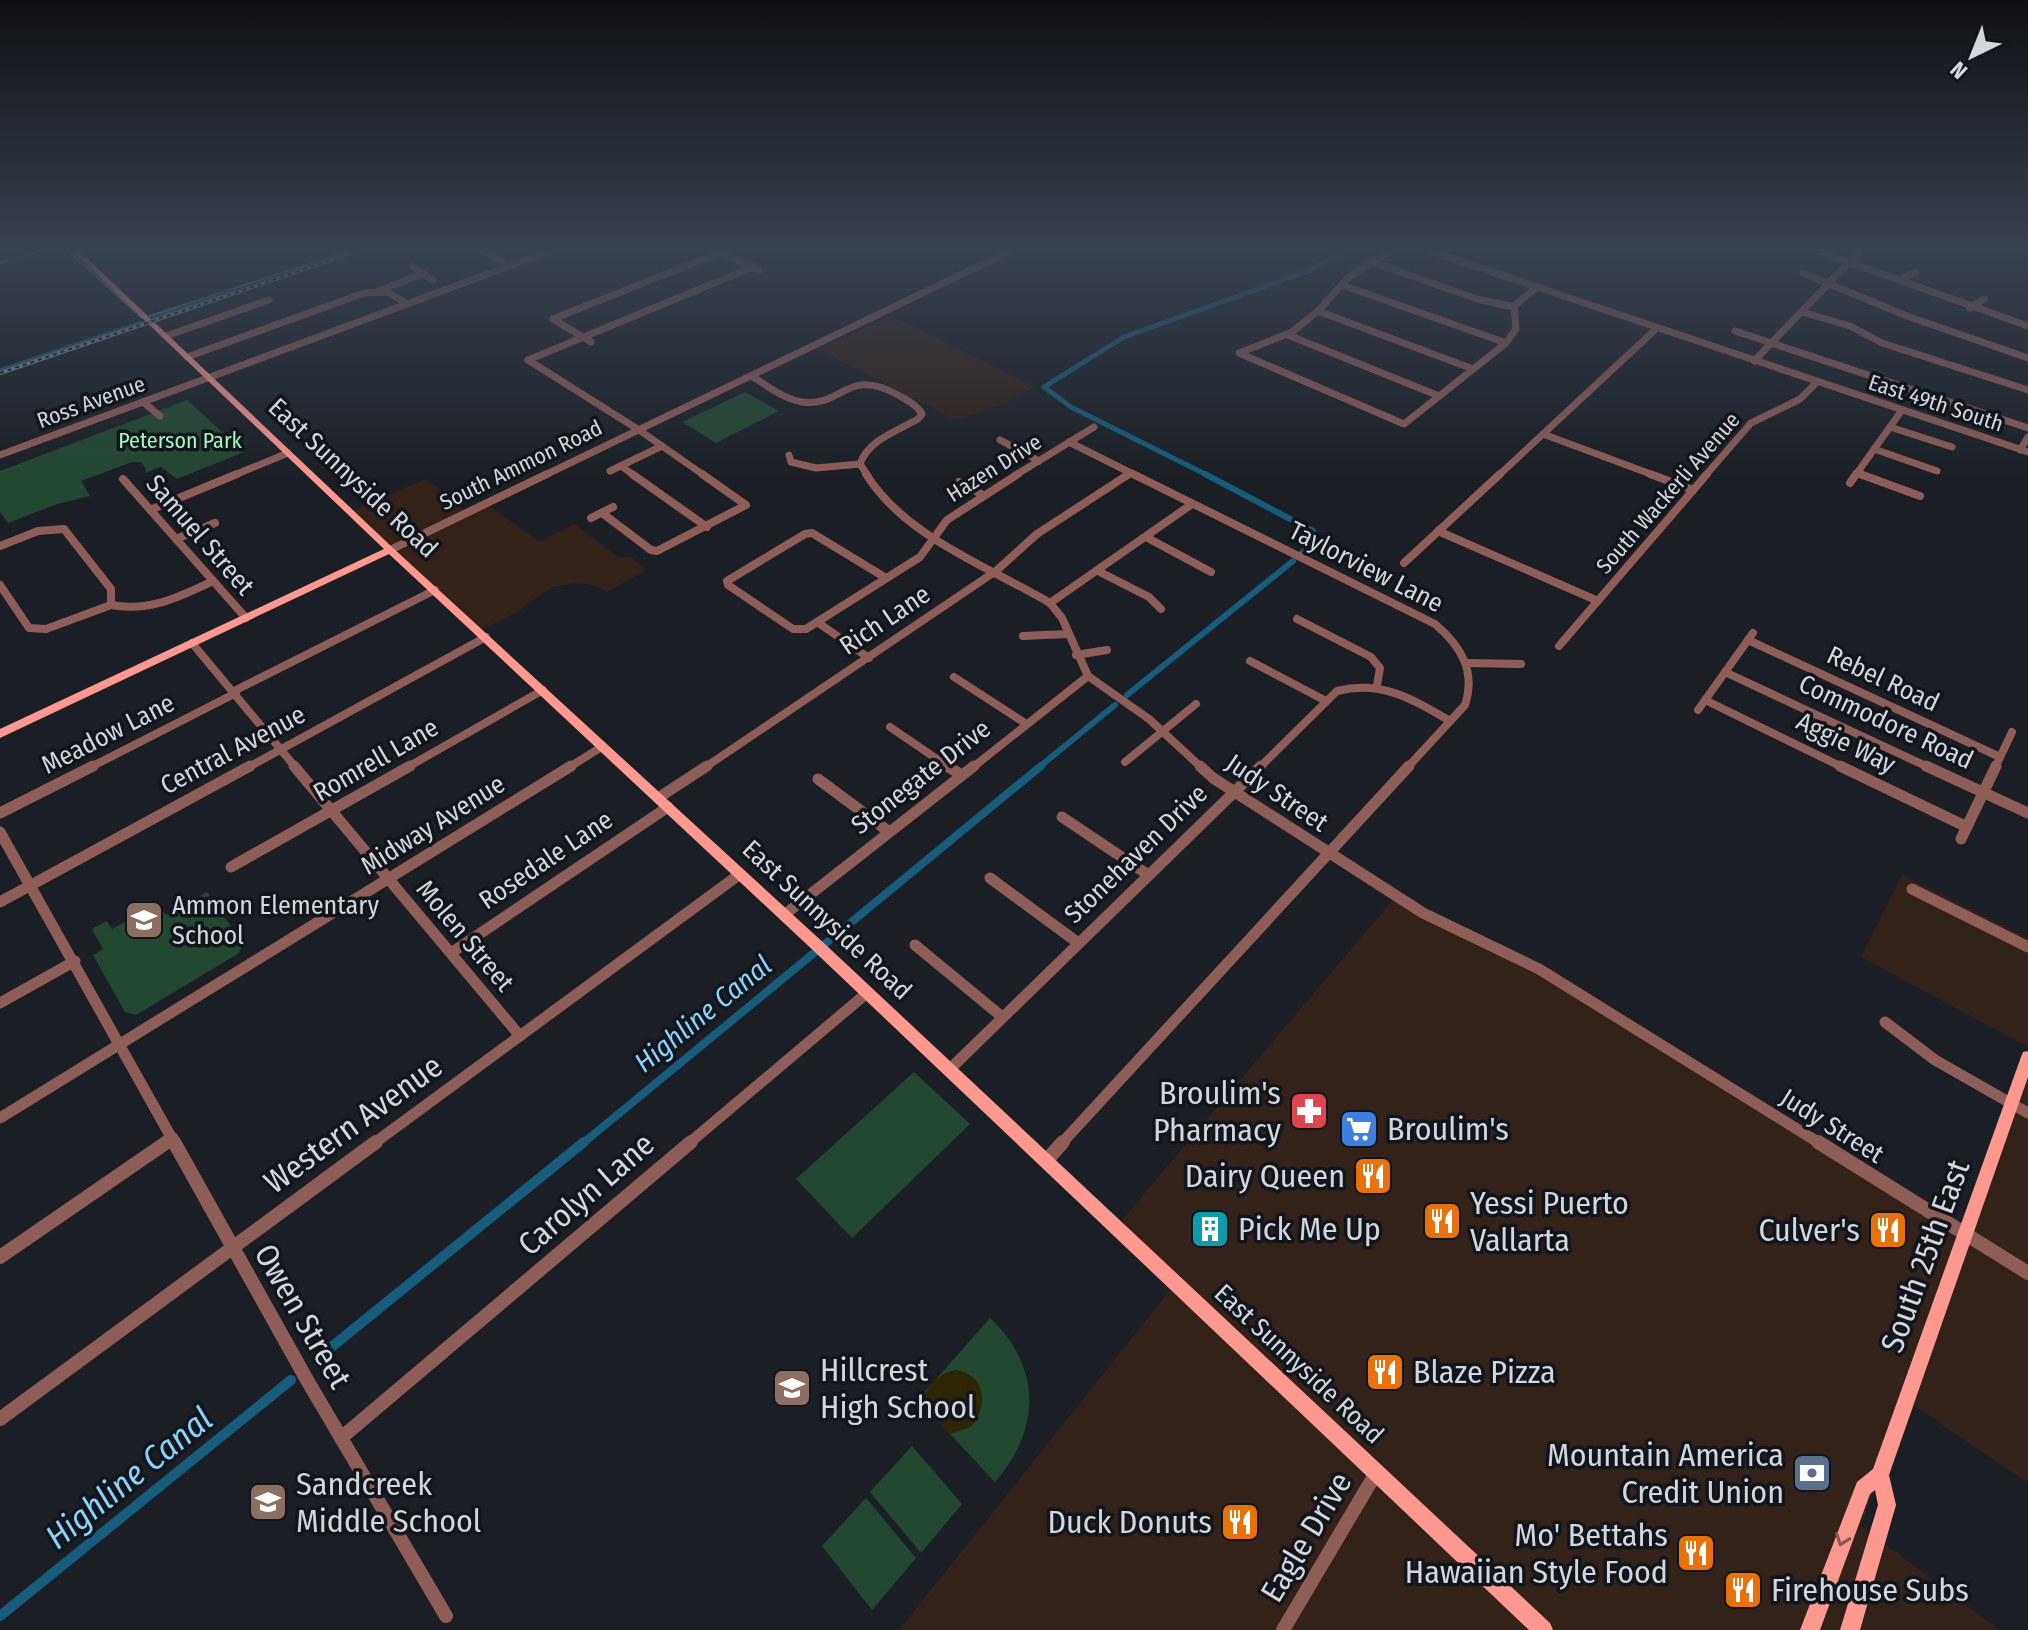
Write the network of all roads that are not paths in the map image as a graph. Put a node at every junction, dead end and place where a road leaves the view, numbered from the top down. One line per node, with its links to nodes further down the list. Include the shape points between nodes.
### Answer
1 (154, 325): 19 (main road, East Sunnyside Road)
2 (197, 325): 19 (street)
3 (275, 325): 24 (street)
4 (351, 325): 29 (street, Ross Avenue)
5 (563, 325): 20 (street)
6 (613, 325): 20 (street)
7 (856, 325): 28 (street, South Ammon Road)
8 (1300, 325): 18 (street)
9 (1356, 325): 27 (street)
10 (1455, 325): 22 (street)
11 (1516, 325): 22 (street)
12 (1648, 325): 16 (street, East 49th South)
13 (1789, 325): 23 (street)
14 (1847, 325): 31 (street, via 1882,343)
15 (1933, 325): 25 (street)
16 (1657, 328): 26 (street, East 49th South); 40 (street)
17 (1735, 331): 23 (street)
18 (1288, 335): 32 (street); 32 (street, via 1239,353 1404,424)
19 (166, 336): 24 (main road, East Sunnyside Road)
20 (583, 337): 21 (street); 39 (street, via 528,360)
21 (591, 342)
22 (1506, 343): 27 (street)
23 (1771, 343): 26 (street); 38 (street)
24 (187, 357): 29 (main road, East Sunnyside Road)
25 (2028, 358)
26 (1754, 361): 30 (street, East 49th South)
27 (1473, 369): 32 (street)
28 (752, 376): 39 (street, South Ammon Road); 52 (street, via 800,402 817,402 867,383 920,409 918,419 873,444)
29 (209, 378): 33 (street, Ross Avenue); 48 (main road, East Sunnyside Road)
30 (1817, 382): 34 (street, East 49th South); 61 (street, South Wackerli Avenue, via 1800,399 1751,423)
31 (2028, 390)
32 (1439, 396)
33 (143, 402): 35 (street); 49 (street, Ross Avenue)
34 (1902, 410): 37 (street); 47 (street, East 49th South)
35 (160, 416)
36 (1094, 427): 43 (street, Hazen Drive)
37 (1890, 427): 45 (street); 46 (street)
38 (2028, 428)
39 (639, 430): 44 (street); 76 (street, South Ammon Road)
40 (1543, 434): 61 (street); 71 (street)
41 (2028, 437): 47 (street)
42 (1000, 440): 51 (street)
43 (1069, 442): 51 (street, Hazen Drive); 56 (street, Taylorview Lane)
44 (662, 446): 53 (street); 70 (street, via 746,505)
45 (1952, 447)
46 (1874, 449): 55 (street); 57 (street)
47 (2024, 451)
48 (288, 453): 66 (street); 76 (main road, East Sunnyside Road)
49 (0, 455)
50 (789, 455): 52 (street, via 791,462 804,467)
51 (1039, 461): 62 (street, Hazen Drive)
52 (860, 464): 72 (street, Judy Street, via 891,505)
53 (621, 466): 54 (street); 70 (street)
54 (610, 471)
55 (1937, 471)
56 (1131, 473): 64 (street, Taylorview Lane); 78 (street, Rich Lane, via 1037,534)
57 (1857, 473): 60 (street); 63 (street)
58 (123, 479): 66 (street, Samuel Street)
59 (959, 482): 62 (street)
60 (1850, 483)
61 (1693, 490): 85 (street, South Wackerli Avenue)
62 (983, 495): 72 (street, Hazen Drive)
63 (1920, 496)
64 (1192, 504): 73 (street); 101 (street, Taylorview Lane, via 1435,624)
65 (613, 507): 67 (street)
66 (150, 510): 74 (street, Samuel Street)
67 (602, 513): 68 (street); 70 (street, via 657,551)
68 (591, 518)
69 (215, 523): 74 (street)
70 (707, 527)
71 (1438, 531): 77 (street); 85 (street)
72 (935, 535): 78 (street, Judy Street); 81 (street, Hazen Drive, via 920,557)
73 (1146, 537): 79 (street); 80 (street)
74 (176, 539): 82 (street, Samuel Street)
75 (0, 546): 87 (street, via 38,531 64,529 111,589)
76 (390, 550): 84 (main road, East Sunnyside Road); 89 (main road, South Ammon Road)
77 (1404, 563)
78 (996, 571): 86 (street, Judy Street); 99 (street, Rich Lane)
79 (1098, 571): 86 (street); 88 (street, via 1149,597)
80 (1211, 572)
81 (886, 578): 91 (street, Hazen Drive); 91 (street, via 812,533 727,581 793,629)
82 (213, 581): 87 (street, via 157,607); 89 (street, Samuel Street)
83 (0, 585): 87 (street, via 29,628 46,629)
84 (435, 590): 94 (main road, East Sunnyside Road); 108 (street, Meadow Lane)
85 (1598, 601): 96 (street, South Wackerli Avenue)
86 (1050, 603): 92 (street, Judy Street)
87 (111, 605)
88 (1161, 609)
89 (246, 618): 95 (main road, South Ammon Road)
90 (1297, 619): 106 (street, via 1371,657 1380,668)
91 (817, 622): 99 (street)
92 (1068, 634): 93 (street); 98 (street, Judy Street)
93 (1023, 636)
94 (486, 637): 107 (main road, East Sunnyside Road); 120 (street, Central Avenue)
95 (192, 643): 108 (street, Molen Street); 118 (main road, South Ammon Road)
96 (1559, 646)
97 (1107, 650): 98 (street)
98 (1076, 655): 104 (street, Judy Street)
99 (869, 658): 127 (street, Rich Lane)
100 (1250, 661): 110 (street)
101 (1467, 663): 102 (street); 113 (street, via 1468,697)
102 (1521, 664)
103 (1725, 672): 109 (street); 121 (street, Rebel Road, via 1750,637); 126 (street, Commodore Road)
104 (1088, 676): 114 (street, Stonegate Drive); 116 (street, Judy Street)
105 (954, 677): 114 (street)
106 (1377, 685): 110 (street, Stonehaven Drive, via 1337,691); 113 (street)
107 (543, 690): 119 (main road, East Sunnyside Road); 128 (street, Romrell Lane)
108 (235, 692): 120 (street, Molen Street); 129 (street, Meadow Lane)
109 (1705, 700): 112 (street); 132 (street, Aggie Way)
110 (1326, 701): 125 (street, Stonehaven Drive)
111 (1196, 704): 116 (street)
112 (1698, 710)
113 (1450, 721): 136 (street)
114 (1025, 723): 123 (street, Stonegate Drive)
115 (890, 727): 123 (street)
116 (1162, 731): 122 (street); 125 (street, Judy Street)
117 (2012, 732): 121 (street)
118 (0, 734)
119 (603, 746): 127 (main road, East Sunnyside Road); 140 (street, Midway Avenue)
120 (283, 750): 128 (street, Molen Street); 142 (street, Central Avenue)
121 (2000, 757): 126 (street)
122 (1125, 762)
123 (960, 774): 133 (street, Stonegate Drive)
124 (818, 779): 133 (street)
125 (1233, 791): 136 (street, Judy Street); 139 (street, Stonehaven Drive)
126 (1983, 792): 130 (street, Commodore Road); 132 (street)
127 (663, 803): 138 (main road, East Sunnyside Road); 149 (street, Rosedale Lane)
128 (332, 810): 137 (street, Romrell Lane); 140 (street, Molen Street)
129 (0, 813)
130 (2028, 813)
131 (1062, 817): 139 (street)
132 (1967, 827): 135 (street)
133 (888, 831): 145 (street, Stonegate Drive)
134 (0, 832): 142 (street, Owen Street)
135 (1961, 839)
136 (1330, 854): 163 (street); 164 (street, Judy Street, via 1423,913 1539,969)
137 (231, 867)
138 (740, 874): 145 (main road, East Sunnyside Road); 155 (street, Western Avenue)
139 (1147, 874): 146 (street, Stonehaven Drive)
140 (388, 877): 149 (street, Molen Street); 156 (street, Midway Avenue)
141 (990, 878): 146 (street)
142 (31, 885): 144 (street, Central Avenue); 150 (street, Owen Street)
143 (1912, 889): 148 (street)
144 (0, 902)
145 (784, 915): 151 (main road, East Sunnyside Road)
146 (1077, 942): 153 (street, Stonehaven Drive)
147 (915, 945): 153 (street)
148 (2028, 947)
149 (451, 953): 155 (street, Molen Street)
150 (75, 961): 152 (street); 156 (street, Owen Street)
151 (867, 993): 158 (main road, East Sunnyside Road); 169 (street, Carolyn Lane)
152 (0, 1003)
153 (1001, 1016): 158 (street, Stonehaven Drive)
154 (1885, 1022): 159 (street, via 1935,1060)
155 (520, 1036): 165 (street, Western Avenue)
156 (121, 1043): 161 (street, Midway Avenue); 162 (street, Owen Street)
157 (2028, 1057): 159 (main road, South 25th East)
158 (949, 1070): 163 (main road, East Sunnyside Road)
159 (2011, 1103): 160 (street); 164 (main road, South 25th East)
160 (2028, 1113)
161 (0, 1118)
162 (173, 1138): 165 (street, Owen Street); 166 (street)
163 (1046, 1161): 170 (main road, East Sunnyside Road)
164 (1965, 1235): 167 (street, Judy Street); 171 (main road, South 25th East)
165 (232, 1248): 168 (street, Western Avenue); 169 (street, Owen Street)
166 (0, 1257)
167 (2028, 1273)
168 (0, 1419)
169 (341, 1438): 172 (street, Owen Street)
170 (1376, 1473): 173 (street, Eagle Drive); 174 (main road, East Sunnyside Road)
171 (1880, 1475): 175 (main road, South 25th East, one-way to 175, via 1863,1488); 176 (main road, South 25th East, via 1887,1505)
172 (446, 1616)
173 (1283, 1630)
174 (1543, 1630)
175 (1810, 1630)
176 (1850, 1630)

